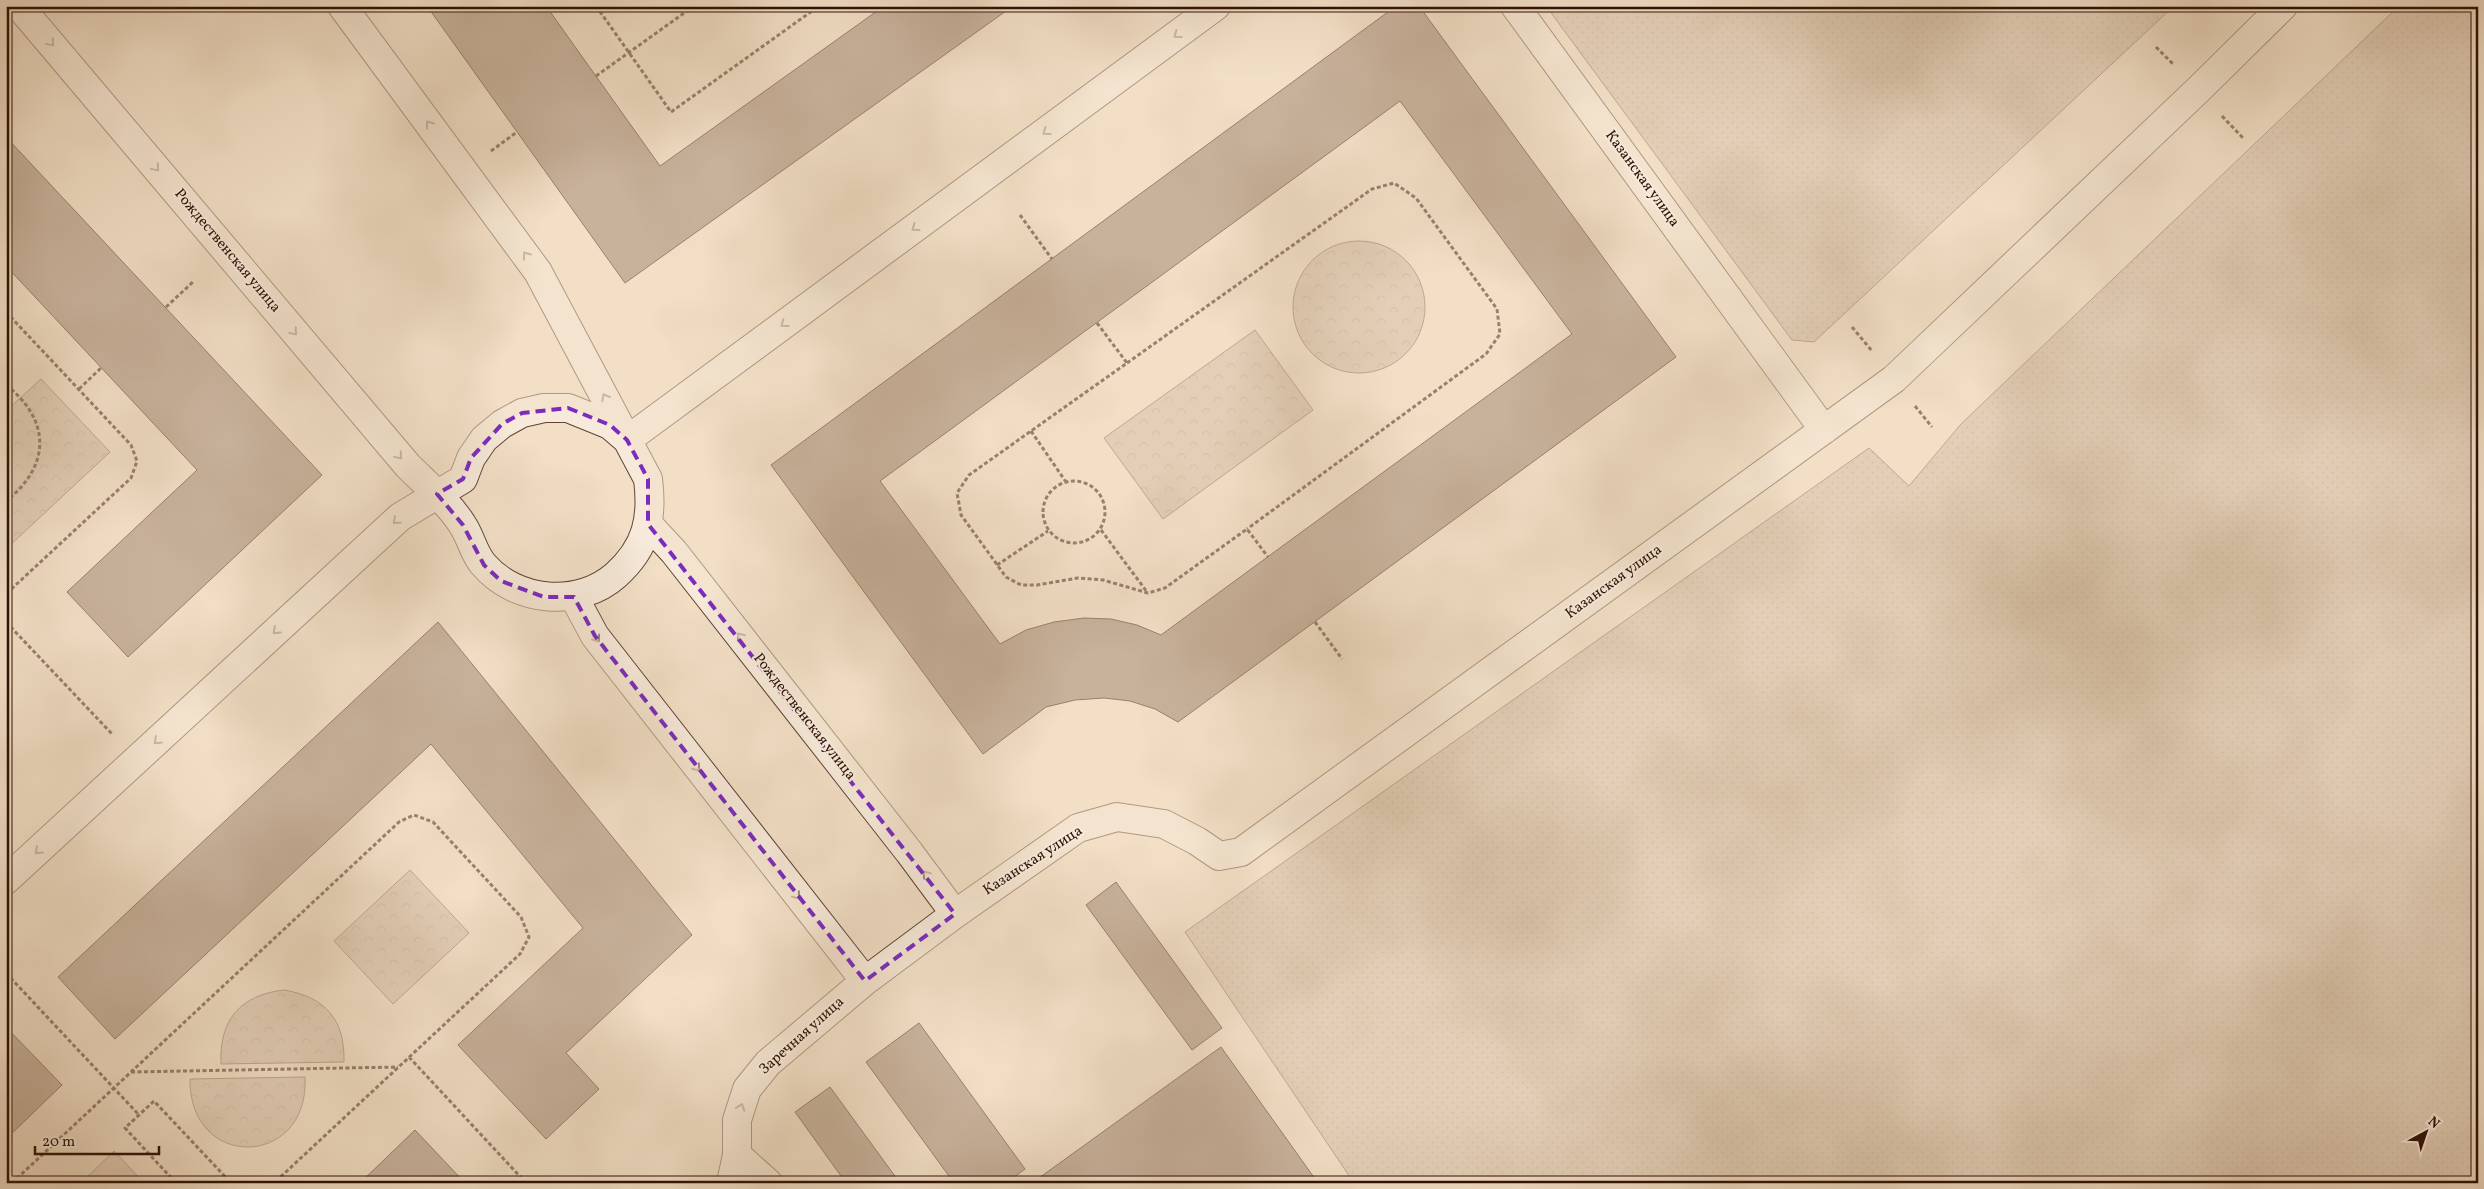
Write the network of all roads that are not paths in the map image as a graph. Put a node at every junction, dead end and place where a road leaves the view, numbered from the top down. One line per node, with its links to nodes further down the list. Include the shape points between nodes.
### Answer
1 (19, 6): 8 (street, Рождественская улица, one-way to 8, via 408,466)
2 (342, 6): 7 (street, Рождественская улица, one-way to 2, via 538,272)
3 (1216, 6): 7 (street, one-way to 7)
4 (1516, 6): 6 (street, Казанская улица)
5 (2283, 6): 6 (street, via 1894,378)
6 (1824, 430): 12 (street, Казанская улица, via 1241,852 1219,856 1164,824 1117,817 1078,828)
7 (627, 440): 8 (street, Рождественская улица, via 610,424 568,408 544,408 522,413 484,439 471,458 463,479); 9 (street, Рождественская улица, via 648,479 651,501)
8 (437, 494): 10 (street, Рождественская улица, via 463,525 471,546 484,565 502,581 522,592 544,597); 11 (street, one-way to 11, via 400,517)
9 (648, 524): 10 (street, Рождественская улица, via 641,546 627,565 610,580); 12 (street, Рождественская улица, one-way to 9, via 674,552)
10 (574, 596): 13 (street, one-way to 13, via 594,636)
11 (6, 880)
12 (955, 914): 13 (street, Казанская улица)
13 (865, 981): 14 (street, Заречная улица, one-way to 13, via 737,1120 747,1089 768,1063)
14 (737, 1155): 15 (street, Заречная улица); 16 (street)
15 (731, 1183)
16 (768, 1183)

